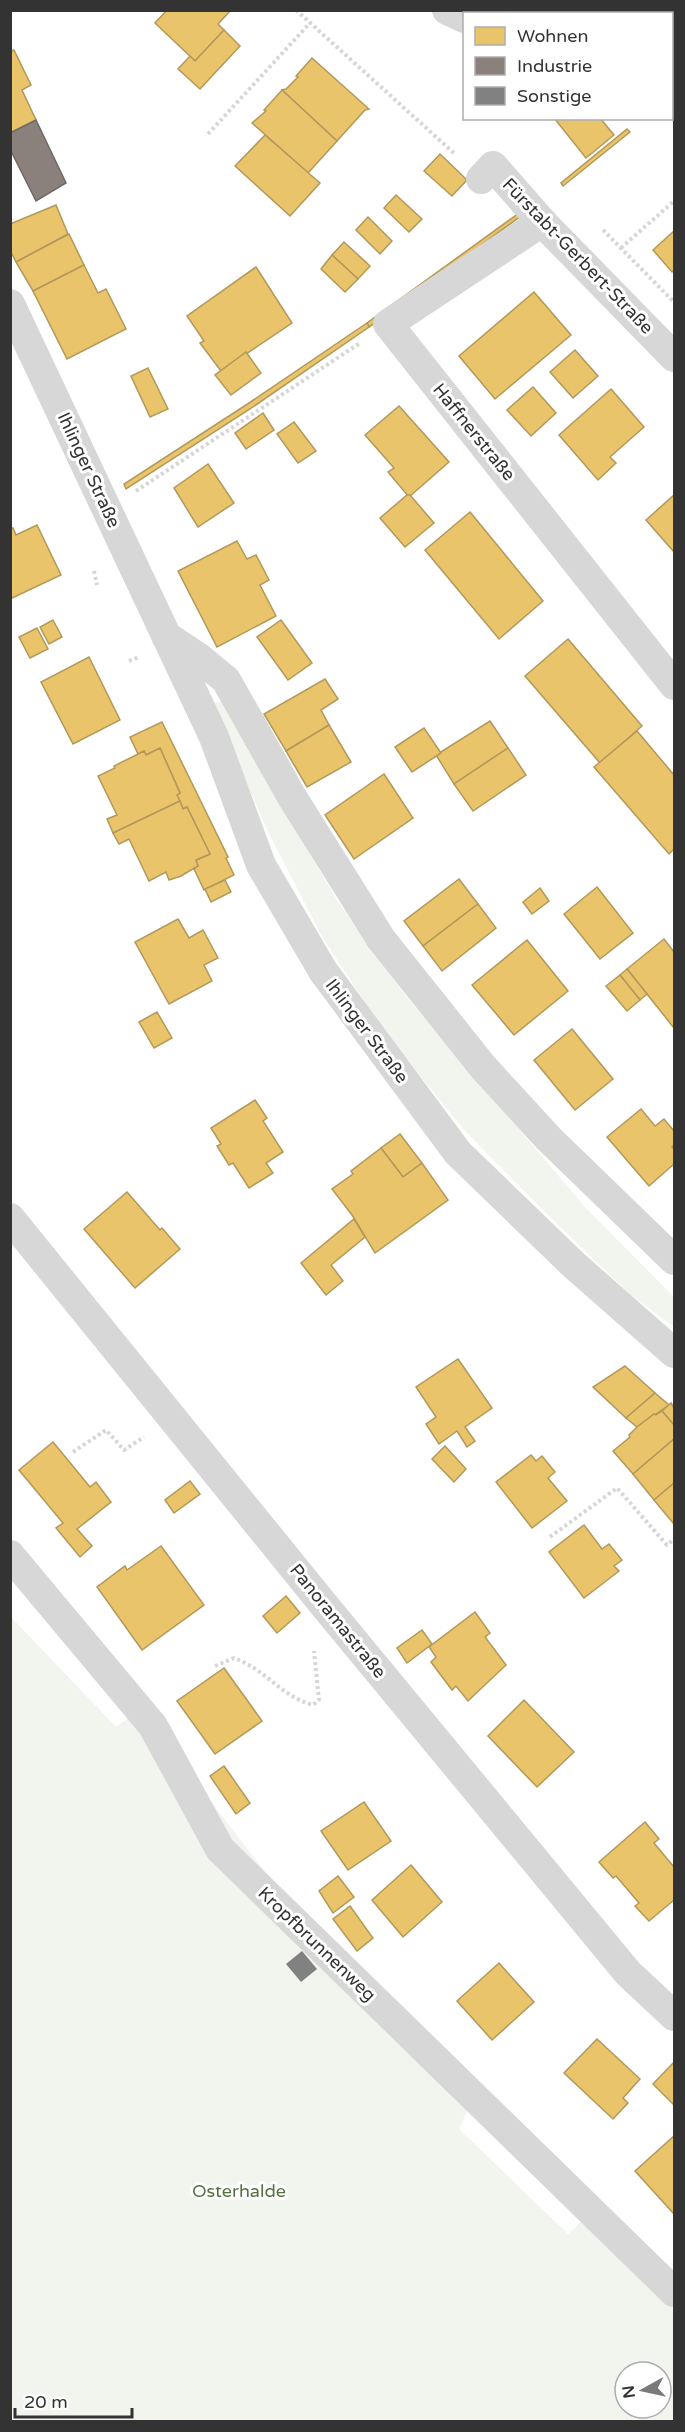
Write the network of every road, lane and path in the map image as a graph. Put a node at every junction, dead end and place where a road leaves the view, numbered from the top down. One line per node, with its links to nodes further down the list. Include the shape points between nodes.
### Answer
1 (297, 10): 4 (path, Fürstabt-Gerbert-Straße)
2 (447, 10): 3 (street)
3 (463, 17)
4 (310, 23): 5 (path); 6 (path, Fürstabt-Gerbert-Straße)
5 (208, 134)
6 (481, 179): 8 (street, Fürstabt-Gerbert-Straße, via 493,166)
7 (675, 201): 9 (path)
8 (542, 222): 11 (street); 12 (street, Fürstabt-Gerbert-Straße)
9 (621, 248)
10 (10, 304): 13 (street, Ihlinger Straße)
11 (388, 324): 13 (path); 15 (street, Haffnerstraße)
12 (675, 357)
13 (108, 510): 14 (street, Ihlinger Straße)
14 (166, 636): 17 (street, via 226,680 292,797 381,939 483,1067 548,1138); 18 (street, Ihlinger Straße, via 214,737 261,865 323,971 458,1153 574,1265)
15 (675, 685)
16 (10, 1218): 19 (street, Panoramastraße)
17 (675, 1260)
18 (675, 1353)
19 (184, 1433): 20 (path, via 163,1450 145,1437 124,1450 106,1430); 24 (street, Panoramastraße)
20 (73, 1452)
21 (550, 1537): 22 (path, via 617,1488 667,1545)
22 (675, 1539)
23 (10, 1555): 27 (street, Kropfbrunnenweg, via 153,1726 220,1849)
24 (324, 1605): 25 (path, via 313,1626 319,1691 319,1700 313,1705 289,1695 251,1664 234,1659); 26 (street, Panoramastraße, via 628,1973)
25 (215, 1666)
26 (675, 2016)
27 (675, 2292)

